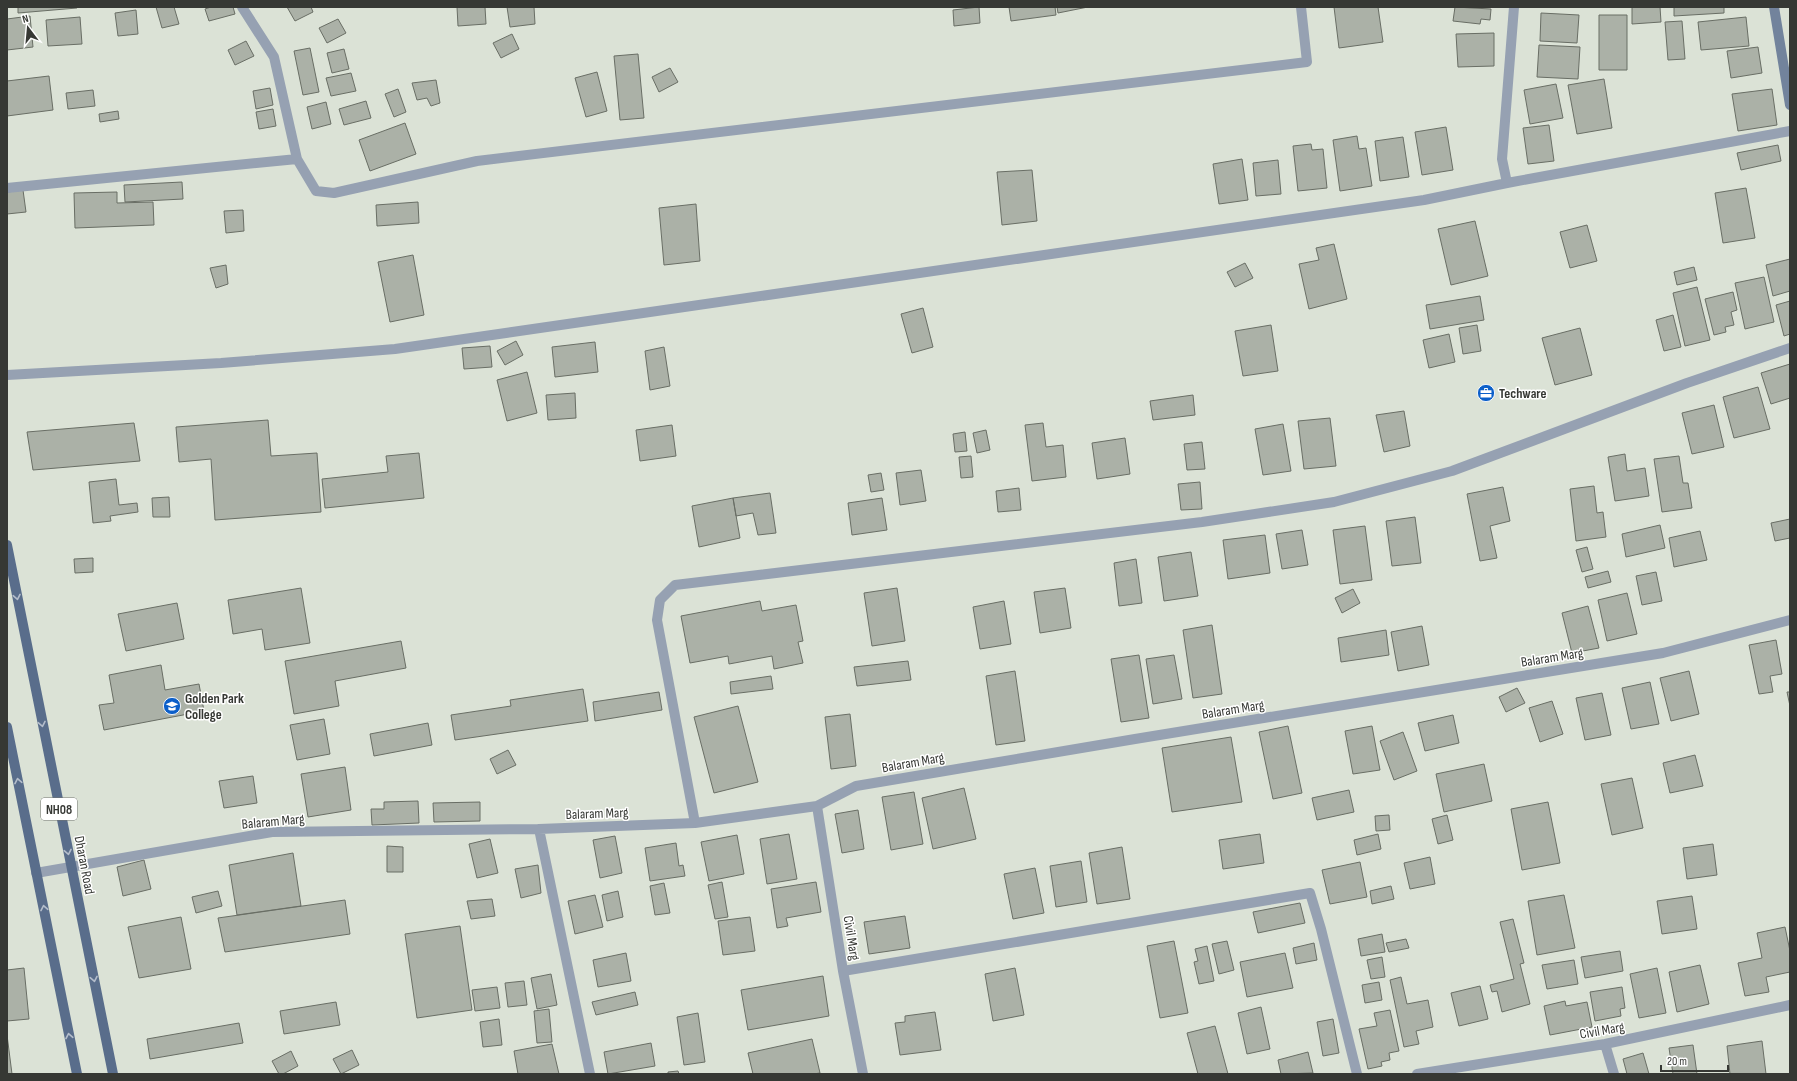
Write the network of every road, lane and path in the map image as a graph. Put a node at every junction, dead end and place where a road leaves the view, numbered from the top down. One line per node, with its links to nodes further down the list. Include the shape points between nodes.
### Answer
1 (242, 7): 7 (street, via 274,57)
2 (1301, 7): 7 (street, via 1307,62 476,161 334,193 316,191)
3 (1514, 7): 8 (street, via 1502,159)
4 (1774, 7): 5 (main road)
5 (1790, 105)
6 (1790, 131): 8 (street)
7 (297, 159): 9 (street)
8 (1507, 183): 11 (street, via 1417,201 395,349 221,363)
9 (7, 188)
10 (1790, 348): 16 (street, via 1687,383 1452,471 1334,502 1179,525 676,585 660,600 657,620)
11 (7, 375)
12 (7, 545): 18 (main road, Dharan Road / NH08, one-way to 18)
13 (1790, 620): 15 (street, Balaram Marg, via 1663,652 856,786)
14 (7, 727): 19 (main road, NH08, one-way to 14)
15 (817, 806): 16 (street, Balaram Marg); 20 (street, Civil Marg)
16 (695, 823): 17 (street, Balaram Marg)
17 (539, 829): 18 (street, Balaram Marg, via 272,832); 25 (street)
18 (71, 867): 19 (street, Balaram Marg); 24 (main road, Dharan Road / NH08, one-way to 24)
19 (36, 873): 23 (main road, NH08, one-way to 19)
20 (843, 971): 26 (street, Civil Marg); 27 (street, via 1310,893)
21 (1790, 1006): 22 (street, Civil Marg)
22 (1604, 1044): 28 (street, Civil Marg); 29 (street)
23 (77, 1074)
24 (113, 1074)
25 (590, 1074)
26 (863, 1074)
27 (1357, 1074)
28 (1417, 1074)
29 (1614, 1074)

